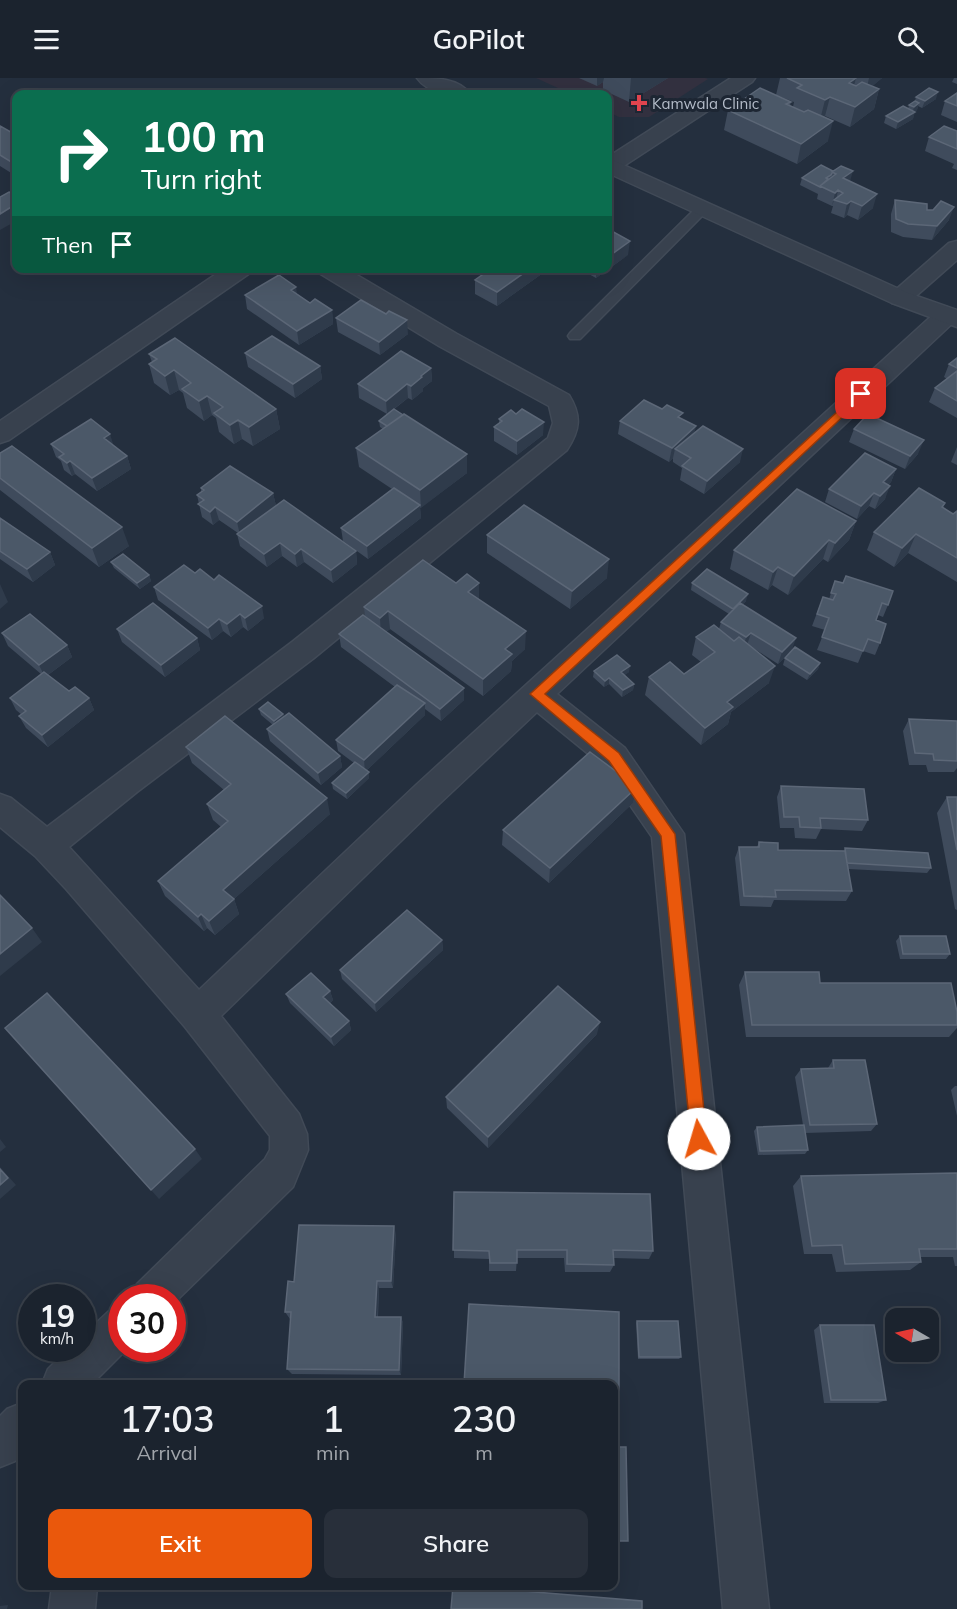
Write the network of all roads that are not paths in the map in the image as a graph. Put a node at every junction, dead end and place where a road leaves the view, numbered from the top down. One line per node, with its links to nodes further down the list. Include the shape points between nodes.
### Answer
1 (427, 78): 3 (street)
2 (745, 78): 4 (street)
3 (452, 90)
4 (612, 163)
5 (612, 168): 6 (street)
6 (704, 207): 10 (street); 12 (lane)
7 (957, 248): 10 (street)
8 (235, 273): 13 (street)
9 (335, 273): 16 (street, via 560,402 566,430 558,444 303,651)
10 (900, 298): 11 (street)
11 (952, 317): 14 (street)
12 (575, 336)
13 (0, 434)
14 (536, 694): 17 (street); 27 (street, via 614,757 668,834)
15 (0, 807): 16 (street)
16 (47, 846): 17 (street)
17 (198, 1015): 18 (street, via 286,1127 291,1142 279,1173)
18 (165, 1284)
19 (108, 1340): 21 (street)
20 (108, 1355): 22 (street)
21 (67, 1380)
22 (101, 1380)
23 (18, 1428): 24 (street)
24 (0, 1446)
25 (74, 1590): 26 (street)
26 (72, 1609)
27 (746, 1609)

